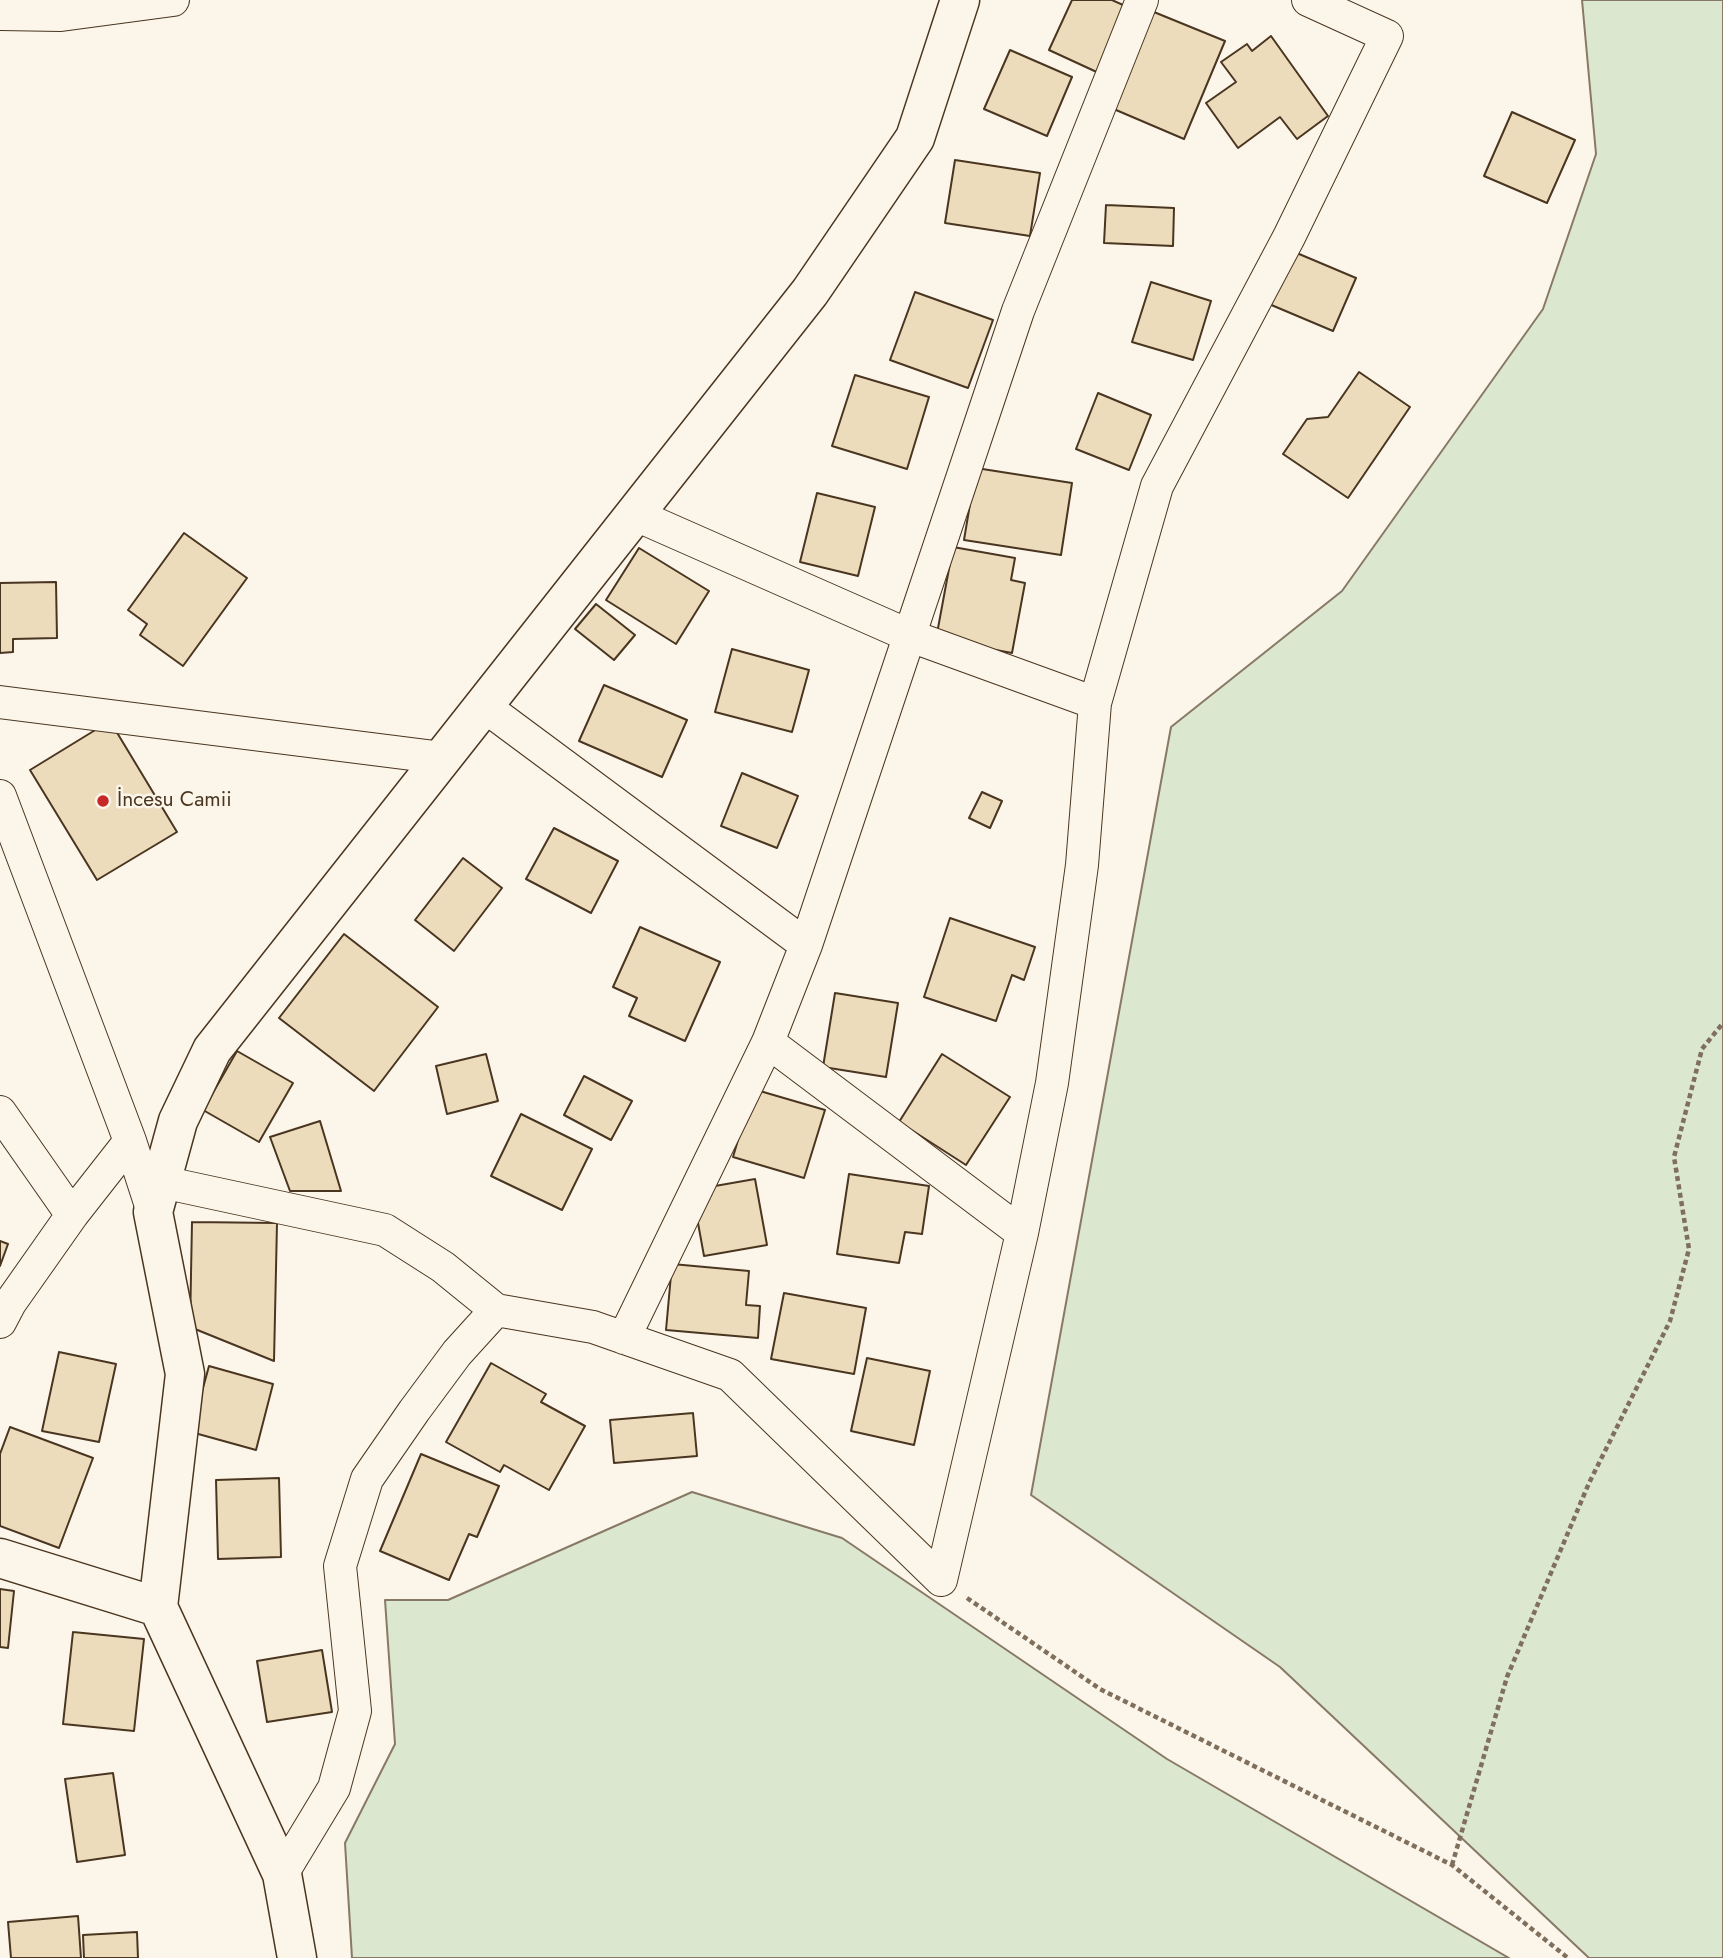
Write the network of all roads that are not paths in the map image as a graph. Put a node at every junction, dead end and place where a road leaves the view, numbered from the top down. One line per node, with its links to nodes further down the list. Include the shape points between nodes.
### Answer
1 (173, 0): 5 (street, via 61,15)
2 (960, 0): 6 (street, via 915,138 810,292)
3 (1142, 0): 7 (street, via 1018,311)
4 (1308, 0): 9 (street, via 1387,36 1289,237 1157,486)
5 (0, 14)
6 (636, 515): 7 (street); 10 (street)
7 (908, 635): 9 (street); 13 (street)
8 (0, 702): 11 (street)
9 (1095, 703): 19 (street, via 1083,865 1052,1083)
10 (484, 706): 11 (street); 13 (street)
11 (443, 758): 17 (street, via 212,1051 178,1121)
12 (0, 796): 16 (street)
13 (806, 945): 14 (street)
14 (768, 1042): 19 (street); 22 (street)
15 (0, 1112): 18 (street)
16 (130, 1141): 17 (street); 18 (street)
17 (158, 1197): 20 (street, via 385,1230 443,1267); 24 (street, via 185,1374)
18 (72, 1215): 21 (street)
19 (1021, 1233): 22 (street, via 941,1580 730,1375)
20 (495, 1310): 22 (street, via 593,1327); 25 (street, via 457,1353 367,1479 340,1566 355,1711 334,1788)
21 (0, 1322)
22 (624, 1338)
23 (0, 1558): 24 (street)
24 (158, 1607): 25 (street)
25 (282, 1874): 26 (street)
26 (297, 1958)

